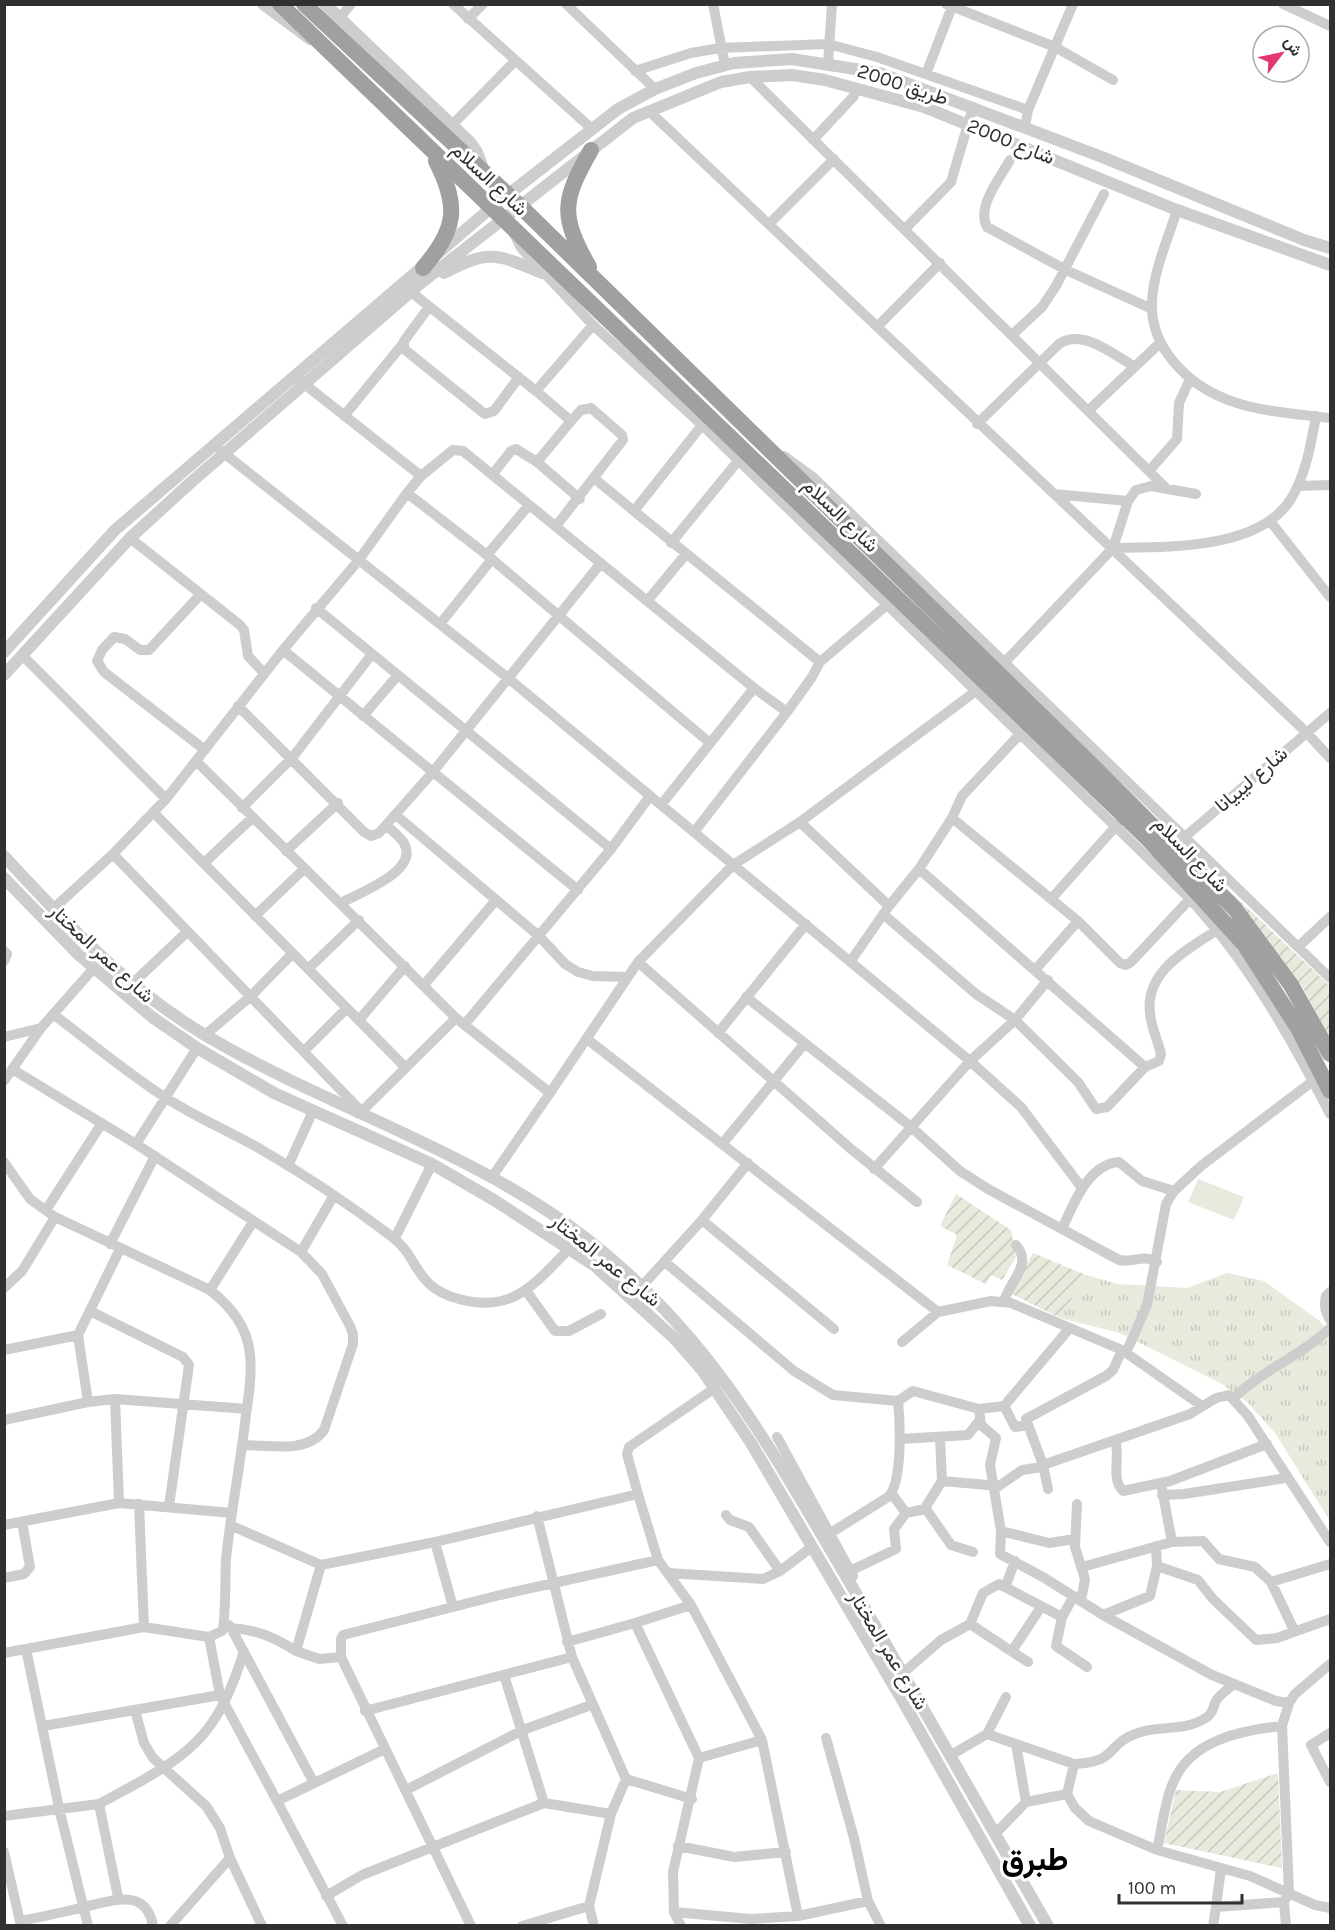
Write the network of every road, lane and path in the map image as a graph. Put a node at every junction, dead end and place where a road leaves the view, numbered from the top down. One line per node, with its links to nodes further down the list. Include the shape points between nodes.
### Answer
1 (263, 4): 20 (street)
2 (280, 4): 20 (highway, شارع السلام)
3 (304, 4): 42 (highway, شارع السلام)
4 (325, 4): 14 (street)
5 (351, 4): 14 (street)
6 (453, 4): 15 (street)
7 (483, 4): 15 (street)
8 (566, 4): 24 (street)
9 (713, 4): 19 (street)
10 (832, 4): 17 (street)
11 (1073, 4): 18 (street)
12 (950, 5): 18 (street); 25 (street)
13 (1286, 5): 16 (street)
14 (339, 19): 34 (street)
15 (468, 19): 21 (street)
16 (1330, 26)
17 (828, 44): 19 (street); 22 (street); 25 (street)
18 (1055, 47): 27 (street); 31 (street)
19 (720, 48): 23 (street); 24 (street)
20 (328, 49): 39 (highway, شارع السلام)
21 (514, 62): 34 (street); 36 (street)
22 (828, 63): 23 (street, طريق 2000, via 762,60); 30 (street, طريق 2000, via 880,73)
23 (725, 65): 28 (street, طريق 2000)
24 (635, 71): 28 (street)
25 (926, 74): 31 (street)
26 (750, 76): 32 (street, شارع 2000, via 721,82); 33 (street, شارع 2000, via 792,75 825,80 924,107); 37 (street)
27 (1113, 80)
28 (655, 89): 36 (street, طريق 2000)
29 (854, 96): 37 (street)
30 (973, 107): 33 (street); 35 (street, طريق 2000)
31 (1028, 110): 35 (street)
32 (649, 111): 38 (street, شارع 2000, via 633,118); 49 (street)
33 (966, 123): 46 (street, شارع 2000); 50 (street, via 951,182)
34 (452, 125): 42 (street, via 477,152)
35 (1024, 127): 47 (street, طريق 2000)
36 (591, 128): 43 (street, طريق 2000)
37 (813, 140): 40 (street)
38 (591, 150): 45 (street, شارع 2000); 58 (highway, via 572,187 568,224)
39 (431, 152): 48 (highway, شارع السلام); 57 (highway, via 453,210 441,247)
40 (834, 159): 49 (street); 50 (street)
41 (1010, 160): 55 (street, via 984,209 985,224 993,232)
42 (485, 174): 43 (highway, شارع السلام)
43 (507, 194): 45 (highway, شارع السلام); 48 (street, طريق 2000)
44 (1104, 194): 55 (street)
45 (520, 206): 48 (street, شارع 2000); 58 (highway, شارع السلام)
46 (1177, 210): 51 (street, شارع 2000); 61 (street, via 1153,290)
47 (1241, 214): 51 (street); 52 (street, طريق 2000)
48 (503, 218): 56 (street, via 521,249); 57 (street); 221 (highway, شارع السلام, via 1203,896 1260,966)
49 (769, 224): 64 (street)
50 (905, 229): 53 (street)
51 (1236, 230): 54 (street, شارع 2000)
52 (1330, 248)
53 (940, 263): 64 (street); 66 (street)
54 (1330, 265)
55 (1066, 270): 61 (street); 66 (street, via 1042,307)
56 (542, 273): 57 (street, via 513,261 484,256); 63 (street)
57 (422, 276): 59 (street); 62 (street)
58 (601, 286): 84 (highway, شارع السلام)
59 (411, 292): 60 (street); 65 (street)
60 (429, 307): 68 (street); 72 (street)
61 (1152, 309): 67 (street)
62 (355, 321): 65 (street); 71 (street)
63 (593, 325): 75 (street); 82 (street)
64 (877, 327): 81 (street)
65 (365, 333): 74 (street)
66 (1013, 334): 69 (street)
67 (1161, 342): 70 (street); 73 (street, via 1170,358)
68 (402, 345): 72 (street, via 485,414 494,411); 77 (street)
69 (1041, 362): 70 (street, via 1063,341 1078,338); 76 (street); 81 (street)
70 (1135, 368): 76 (street)
71 (293, 375): 74 (street); 83 (street)
72 (519, 377): 75 (street)
73 (1191, 379): 78 (street, via 1233,403); 88 (street, via 1179,403 1177,439)
74 (303, 384): 77 (street); 85 (street)
75 (536, 391): 80 (street)
76 (1089, 410): 88 (street)
77 (344, 416): 90 (street)
78 (1316, 416): 79 (street); 93 (street)
79 (1330, 418)
80 (571, 421): 87 (street); 91 (street, via 581,410 591,408 622,435 622,444)
81 (977, 424): 96 (street)
82 (702, 425): 86 (street); 101 (street)
83 (213, 443): 85 (street); 119 (street, via 115,530)
84 (762, 445): 123 (street, via 813,477); 157 (highway, شارع السلام)
85 (225, 454): 104 (street); 109 (street)
86 (738, 461): 105 (street); 114 (street)
87 (537, 462): 89 (street, via 516,449); 98 (street)
88 (1149, 471): 94 (street)
89 (492, 475): 90 (street, via 458,450 444,455); 100 (street)
90 (421, 476): 95 (street)
91 (595, 479): 98 (street); 101 (street)
92 (1330, 485): 93 (street)
93 (1298, 486): 102 (street)
94 (1167, 489): 97 (street); 99 (street, via 1143,487 1132,493)
95 (407, 493): 108 (street); 109 (street)
96 (1053, 494): 99 (street); 106 (street)
97 (1196, 494)
98 (580, 499): 103 (street)
99 (1128, 501): 106 (street)
100 (529, 505): 103 (street); 108 (street)
101 (634, 511): 105 (street)
102 (1270, 522): 106 (street, via 1211,542); 112 (street)
103 (556, 526): 110 (street)
104 (130, 538): 111 (street); 121 (street)
105 (671, 543): 107 (street)
106 (1113, 548): 123 (street); 136 (street)
107 (686, 554): 113 (street); 122 (street)
108 (489, 557): 116 (street); 117 (street)
109 (358, 561): 115 (street); 117 (street)
110 (601, 563): 113 (street); 116 (street)
111 (201, 594): 124 (street, via 244,630 248,656); 139 (street, via 149,650 140,650 125,639 114,637 97,661 104,672)
112 (1330, 597)
113 (648, 600): 128 (street)
114 (888, 604): 122 (street); 129 (street)
115 (316, 608): 118 (street); 120 (street)
116 (559, 615): 127 (street); 138 (street)
117 (440, 624): 127 (street)
118 (283, 651): 124 (street); 130 (street)
119 (4, 652)
120 (372, 654): 126 (street); 130 (street)
121 (22, 655): 125 (street); 145 (street)
122 (820, 662): 132 (street)
123 (1005, 662): 157 (street)
124 (264, 673): 131 (street)
125 (4, 675)
126 (398, 675): 134 (street); 135 (street)
127 (508, 678): 135 (street); 144 (street)
128 (754, 688): 132 (street); 138 (street)
129 (976, 691): 137 (street); 153 (street)
130 (341, 697): 134 (street); 140 (street)
131 (238, 706): 139 (street); 140 (street)
132 (787, 712): 156 (street)
133 (1330, 713): 136 (street, شارع ليبيانا)
134 (363, 716): 143 (street)
135 (467, 730): 143 (street); 158 (street)
136 (1306, 732): 141 (street); 157 (street, شارع ليبيانا)
137 (1021, 733): 152 (street, via 962,796); 154 (street)
138 (710, 743): 147 (street)
139 (205, 750): 142 (street)
140 (292, 758): 146 (street); 148 (street)
141 (1330, 758)
142 (196, 762): 145 (street); 148 (street)
143 (432, 773): 150 (street); 167 (street)
144 (650, 796): 147 (street); 158 (street)
145 (166, 799): 149 (street)
146 (338, 803): 155 (street, via 371,836); 159 (street)
147 (661, 805): 156 (street)
148 (242, 808): 151 (street)
149 (153, 812): 160 (street); 162 (street)
150 (397, 816): 155 (street); 170 (street)
151 (252, 818): 159 (street); 162 (street)
152 (952, 818): 165 (street); 168 (street)
153 (800, 822): 163 (street); 173 (street)
154 (1117, 825): 168 (street); 169 (street)
155 (387, 826): 171 (street, via 404,844 404,863 392,877)
156 (695, 831): 163 (street)
157 (1179, 842): 182 (street); 212 (highway, شارع السلام, via 1255,933 1292,985)
158 (611, 849): 167 (street)
159 (286, 851): 164 (street)
160 (113, 855): 172 (street); 180 (street)
161 (4, 856): 172 (street, شارع عمر المختار)
162 (204, 863): 174 (street)
163 (733, 865): 178 (street); 186 (street)
164 (304, 869): 171 (street); 174 (street)
165 (919, 869): 173 (street); 191 (street)
166 (4, 878): 189 (street, شارع عمر المختار)
167 (578, 890): 181 (street)
168 (1052, 898): 177 (street)
169 (1190, 899): 177 (street, via 1126,965); 179 (street)
170 (496, 900): 181 (street); 196 (street)
171 (341, 903): 176 (street)
172 (53, 909): 195 (street, شارع عمر المختار)
173 (886, 910): 187 (street); 202 (street, via 976,994)
174 (255, 916): 184 (street)
175 (1330, 917): 182 (street)
176 (358, 920): 188 (street); 190 (street)
177 (1078, 921): 191 (street)
178 (806, 924): 187 (street); 198 (street)
179 (1217, 930): 215 (street, via 1170,963 1154,983 1149,1012 1161,1054 1160,1061); 220 (street, via 1252,977)
180 (187, 932): 195 (street); 197 (street)
181 (540, 937): 192 (street, via 578,972); 203 (street)
182 (1299, 947): 193 (street)
183 (4, 951): 185 (street)
184 (292, 954): 190 (street); 197 (street)
185 (4, 961)
186 (638, 962): 192 (street); 205 (street)
187 (850, 962): 213 (street)
188 (405, 966): 196 (street); 201 (street)
189 (94, 969): 200 (street); 210 (street, شارع عمر المختار)
190 (308, 969): 199 (street)
191 (1035, 970): 194 (street)
192 (627, 977): 208 (street)
193 (1330, 978)
194 (1048, 980): 202 (street); 215 (street)
195 (132, 984): 206 (street, شارع عمر المختار)
196 (424, 985): 203 (street)
197 (251, 996): 206 (street); 211 (street)
198 (746, 997): 205 (street); 209 (street)
199 (347, 1008): 201 (street); 211 (street)
200 (53, 1014): 204 (street); 224 (street)
201 (359, 1020): 214 (street)
202 (1015, 1020): 213 (street); 215 (street, via 1078,1082 1096,1109 1107,1107)
203 (460, 1021): 214 (street); 223 (street)
204 (41, 1028): 207 (street); 216 (street)
205 (718, 1033): 218 (street)
206 (205, 1035): 217 (street, شارع عمر المختار)
207 (4, 1037)
208 (586, 1039): 223 (street); 230 (street)
209 (805, 1043): 218 (street); 229 (street)
210 (197, 1048): 222 (street, شارع عمر المختار); 224 (street)
211 (304, 1051): 226 (street)
212 (1330, 1054)
213 (970, 1061): 229 (street); 239 (street, via 1021,1107)
214 (405, 1067): 226 (street)
215 (1145, 1067)
216 (12, 1069): 219 (street); 228 (street)
217 (282, 1077): 222 (street); 226 (street, شارع عمر المختار)
218 (773, 1079): 230 (street); 237 (street)
219 (4, 1081)
220 (1313, 1081): 227 (street); 240 (street)
221 (1330, 1091)
222 (274, 1092): 225 (street, شارع عمر المختار)
223 (550, 1093): 238 (street)
224 (166, 1098): 231 (street); 236 (street)
225 (313, 1111): 235 (street, شارع عمر المختار); 236 (street)
226 (360, 1112): 238 (street, شارع عمر المختار)
227 (1330, 1114)
228 (102, 1123): 231 (street); 243 (street)
229 (910, 1126): 237 (street); 246 (street, via 960,1171 988,1190)
230 (723, 1143): 234 (street)
231 (136, 1144): 232 (street)
232 (155, 1156): 245 (street); 249 (street)
233 (4, 1162): 243 (street, via 30,1199)
234 (748, 1163): 244 (street); 261 (street)
235 (432, 1164): 247 (street); 250 (street, شارع عمر المختار)
236 (288, 1166): 241 (street)
237 (874, 1169): 242 (street)
238 (492, 1178): 254 (street, شارع عمر المختار, via 589,1240)
239 (1082, 1188): 240 (street, via 1099,1170 1119,1162 1142,1180); 246 (street)
240 (1174, 1191): 253 (street, via 1167,1204)
241 (334, 1194): 247 (street); 251 (street)
242 (917, 1202)
243 (50, 1213): 249 (street); 255 (street, via 22,1271)
244 (702, 1220): 252 (street); 265 (street)
245 (254, 1222): 251 (street); 256 (street)
246 (1062, 1228): 253 (street, via 1119,1260 1147,1257)
247 (395, 1238): 257 (street, via 420,1276 436,1290 480,1303 506,1302)
248 (1016, 1245): 259 (street, via 1022,1254 1022,1265)
249 (115, 1246): 256 (street); 260 (street)
250 (570, 1248): 257 (street); 271 (street, شارع عمر المختار, via 622,1289 675,1339)
251 (301, 1251): 288 (street, via 322,1274 354,1334 353,1344 319,1437 305,1445)
252 (665, 1262): 254 (street); 274 (street, via 794,1371 833,1395)
253 (1157, 1262): 270 (street, via 1145,1311)
254 (643, 1285): 327 (street, شارع عمر المختار, via 731,1387)
255 (4, 1288)
256 (210, 1290): 279 (street, via 228,1305 242,1326 250,1353)
257 (527, 1292): 262 (street, via 555,1331 569,1331)
258 (1330, 1292): 263 (street, via 1324,1310)
259 (1004, 1302): 261 (street, via 980,1302); 266 (street)
260 (90, 1311): 267 (street); 276 (street, via 186,1360 189,1365)
261 (938, 1312): 268 (street)
262 (601, 1314)
263 (1330, 1320)
264 (1330, 1328): 272 (street, via 1249,1383)
265 (834, 1329)
266 (1069, 1329): 270 (street); 278 (street)
267 (78, 1335): 269 (street); 275 (street)
268 (902, 1342)
269 (4, 1350)
270 (1124, 1352): 277 (street); 282 (street, via 1106,1376 1027,1416)
271 (716, 1388): 295 (street, via 629,1447 627,1454); 317 (street, شارع عمر المختار)
272 (1234, 1398): 277 (street, via 1223,1395); 287 (street)
273 (115, 1399): 275 (street); 276 (street); 298 (street)
274 (898, 1401): 280 (street, via 913,1391); 285 (street)
275 (88, 1402): 281 (street)
276 (185, 1404): 279 (street); 301 (street)
277 (1202, 1406): 286 (street, via 1190,1414)
278 (1004, 1407): 280 (street); 282 (street, via 1015,1427)
279 (247, 1409): 288 (street)
280 (979, 1415): 284 (street, via 968,1435); 293 (street, via 996,1438 990,1465)
281 (4, 1420)
282 (1028, 1425): 289 (street)
283 (777, 1437): 311 (street)
284 (940, 1437): 285 (street); 291 (street)
285 (900, 1439): 296 (street)
286 (1115, 1440): 289 (street); 292 (street, via 1120,1490)
287 (1268, 1444): 290 (street); 292 (street)
288 (243, 1445): 303 (street)
289 (1043, 1466): 293 (street, via 1022,1470 1004,1484); 294 (street)
290 (1286, 1478): 297 (street); 315 (street)
291 (942, 1481): 293 (street); 302 (street)
292 (1162, 1483): 297 (street)
293 (994, 1485): 310 (street)
294 (1048, 1489)
295 (638, 1494): 306 (street); 319 (street)
296 (892, 1494): 304 (street); 311 (street)
297 (1162, 1495): 314 (street)
298 (119, 1503): 299 (street); 307 (street)
299 (139, 1504): 301 (street); 343 (street)
300 (1077, 1504): 312 (street)
301 (169, 1506): 303 (street)
302 (925, 1508): 304 (street); 318 (street, via 951,1545)
303 (232, 1513): 309 (street)
304 (906, 1513): 327 (street, via 894,1529 896,1549)
305 (726, 1515): 325 (street, via 749,1527)
306 (537, 1516): 313 (street); 330 (street)
307 (22, 1521): 308 (street); 328 (street, via 30,1568 24,1574)
308 (5, 1524)
309 (230, 1525): 322 (street); 338 (street)
310 (1001, 1531): 312 (street, via 1049,1543); 320 (street, via 999,1552)
311 (829, 1534): 327 (street)
312 (1075, 1539): 324 (street)
313 (435, 1542): 322 (street); 335 (street)
314 (1172, 1542): 316 (street); 331 (street, via 1203,1541 1219,1559 1254,1567)
315 (1330, 1542)
316 (1156, 1546): 323 (street); 324 (street)
317 (812, 1547): 325 (street); 329 (street, شارع عمر المختار)
318 (973, 1552)
319 (658, 1560): 326 (street); 330 (street)
320 (1015, 1561): 332 (street); 333 (street)
321 (1330, 1564): 331 (street)
322 (321, 1565): 350 (street)
323 (1157, 1566): 337 (street, via 1150,1596); 345 (street, via 1198,1580 1256,1640 1277,1638)
324 (1082, 1567): 333 (street, via 1085,1579)
325 (780, 1570): 326 (street, via 753,1580)
326 (668, 1573): 334 (street)
327 (847, 1573): 329 (street); 358 (street, شارع عمر المختار)
328 (4, 1578)
329 (832, 1581): 425 (street, شارع عمر المختار)
330 (554, 1582): 335 (street); 347 (street)
331 (1271, 1582): 345 (street)
332 (1006, 1585): 336 (street); 342 (street, via 994,1585 983,1593)
333 (1078, 1599): 337 (street); 339 (street)
334 (691, 1605): 341 (street); 373 (street)
335 (453, 1607): 353 (street, via 344,1635)
336 (1041, 1607): 339 (street); 351 (street)
337 (1103, 1615): 360 (street)
338 (224, 1617): 344 (street); 346 (street, via 222,1631)
339 (1062, 1617): 357 (street, via 1056,1646)
340 (1330, 1619): 345 (street)
341 (635, 1623): 347 (street); 377 (street)
342 (970, 1624): 351 (street); 358 (street, via 941,1640)
343 (144, 1627): 346 (street); 348 (street)
344 (231, 1629): 349 (street); 350 (street, via 255,1630)
345 (1294, 1630)
346 (208, 1637): 362 (street)
347 (567, 1642): 354 (street)
348 (26, 1648): 352 (street); 367 (street)
349 (244, 1651): 362 (street); 382 (street)
350 (296, 1651): 353 (street, via 319,1659)
351 (1012, 1651): 355 (street)
352 (4, 1653)
353 (341, 1657): 366 (street)
354 (572, 1657): 359 (street); 364 (street)
355 (1028, 1662)
356 (1330, 1664): 363 (street)
357 (1087, 1667)
358 (905, 1671): 376 (street, شارع عمر المختار)
359 (504, 1675): 366 (street); 369 (street)
360 (1233, 1685): 363 (street); 378 (street, via 1216,1701 1210,1715 1200,1721 1169,1730 1136,1733 1109,1756 1095,1763)
361 (1006, 1697): 371 (street)
362 (222, 1700): 365 (street); 379 (street, via 206,1734); 386 (street)
363 (1289, 1703): 368 (street)
364 (591, 1705): 369 (street); 380 (street)
365 (135, 1710): 367 (street); 379 (street, via 144,1743)
366 (365, 1711): 375 (street)
367 (43, 1726): 390 (street)
368 (1282, 1726): 396 (street, via 1227,1736 1189,1761 1172,1784); 404 (street)
369 (523, 1730): 383 (street); 388 (street)
370 (1330, 1733): 381 (street, via 1311,1746)
371 (987, 1734): 374 (street); 376 (street)
372 (826, 1738): 405 (street)
373 (762, 1740): 377 (street); 398 (street)
374 (1016, 1744): 378 (street); 387 (street)
375 (385, 1749): 382 (street); 383 (street)
376 (951, 1755): 393 (street, شارع عمر المختار)
377 (699, 1758): 385 (street)
378 (1074, 1764): 384 (street)
379 (164, 1767): 389 (street); 399 (street, via 206,1806 220,1828)
380 (626, 1779): 385 (street); 391 (street)
381 (1330, 1782)
382 (314, 1783): 386 (street)
383 (406, 1790): 395 (street)
384 (1067, 1794): 387 (street); 396 (street, via 1089,1821)
385 (692, 1799): 394 (street)
386 (277, 1801): 402 (street)
387 (1026, 1802): 393 (street)
388 (544, 1803): 391 (street); 395 (street)
389 (99, 1804): 390 (street); 403 (street)
390 (59, 1808): 392 (street); 408 (street)
391 (611, 1814): 406 (street)
392 (4, 1816)
393 (995, 1834): 412 (street, شارع عمر المختار)
394 (678, 1846): 398 (street, via 734,1857); 410 (street, via 673,1872)
395 (433, 1847): 402 (street, via 362,1875); 415 (street)
396 (1157, 1850): 400 (street)
397 (4, 1852): 401 (street)
398 (786, 1852): 411 (street)
399 (230, 1858): 418 (street); 419 (street)
400 (1221, 1868): 404 (street, via 1250,1876); 407 (street)
401 (7, 1872): 413 (street)
402 (326, 1896): 420 (street)
403 (118, 1897): 408 (street); 417 (street, via 141,1904 149,1911)
404 (1287, 1897): 407 (street); 409 (street); 427 (street)
405 (868, 1901): 411 (street); 424 (street)
406 (589, 1906): 414 (street); 422 (street)
407 (1216, 1907): 426 (street)
408 (84, 1908): 413 (street); 416 (street)
409 (1330, 1908)
410 (674, 1911): 411 (street, via 751,1919); 423 (street)
411 (798, 1916)
412 (1046, 1922): 425 (street)
413 (20, 1923)
414 (535, 1924): 421 (street)
415 (468, 1925)
416 (88, 1926)
417 (153, 1926)
418 (170, 1926)
419 (262, 1926)
420 (343, 1926)
421 (522, 1926)
422 (594, 1926)
423 (681, 1926)
424 (881, 1926)
425 (1031, 1926)
426 (1213, 1926)
427 (1286, 1926)

